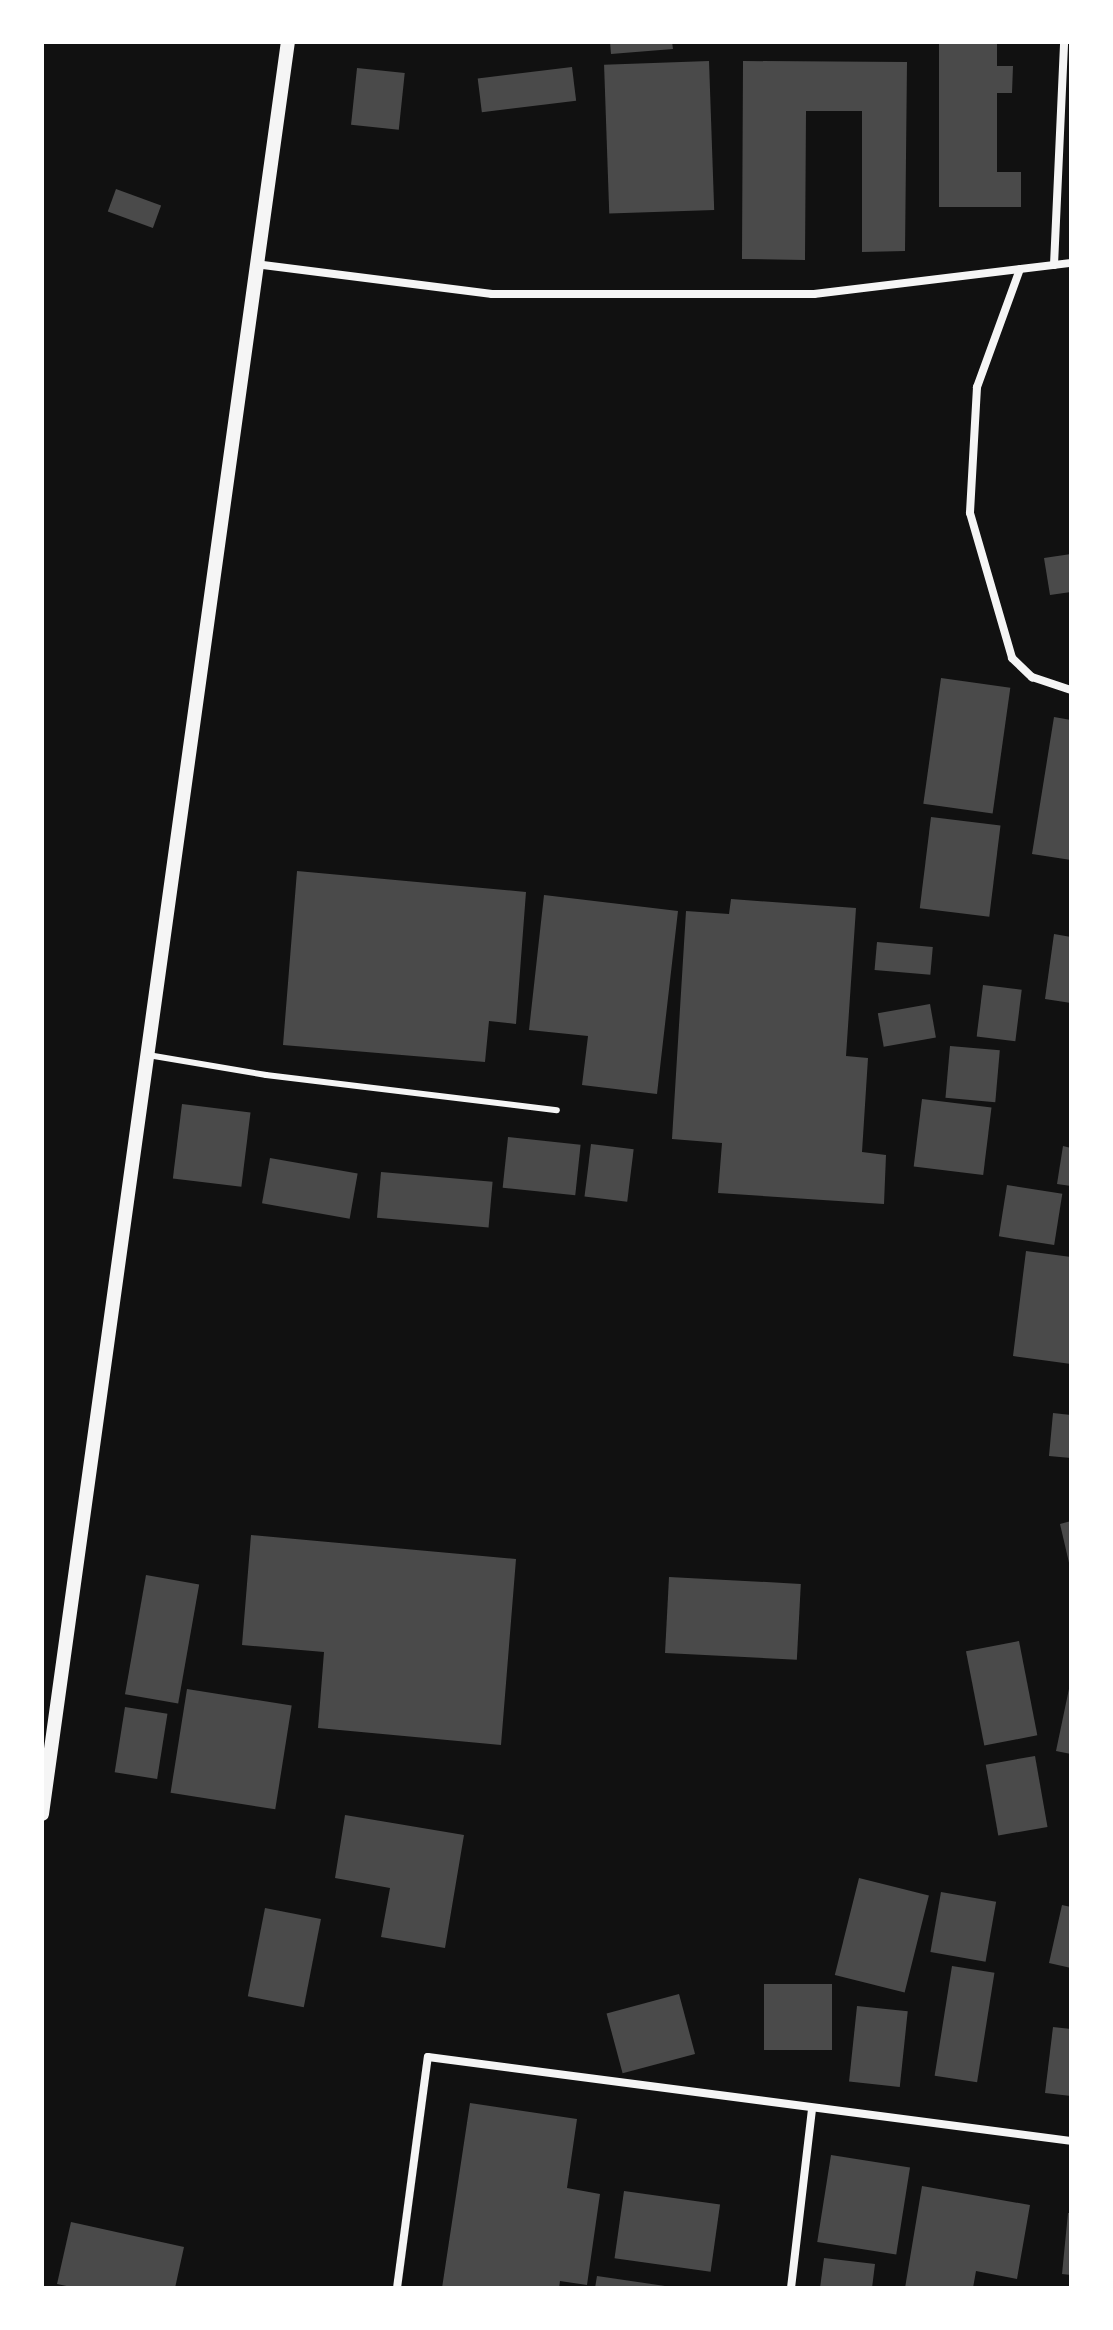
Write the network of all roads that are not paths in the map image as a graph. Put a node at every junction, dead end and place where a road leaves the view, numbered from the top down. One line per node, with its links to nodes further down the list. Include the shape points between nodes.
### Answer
1 (288, 42): 4 (street)
2 (1064, 42): 5 (street)
3 (1071, 263): 5 (street)
4 (254, 264): 6 (street, via 492,294 814,294); 8 (street)
5 (1054, 265): 6 (street)
6 (1020, 269): 7 (street, via 977,387 970,513 1012,658 1032,677)
7 (1071, 690)
8 (146, 1055): 9 (lane); 10 (street)
9 (557, 1110)
10 (42, 1814)
11 (812, 2110): 12 (street); 13 (street, via 428,2057); 14 (street)
12 (1071, 2141)
13 (397, 2288)
14 (791, 2288)

